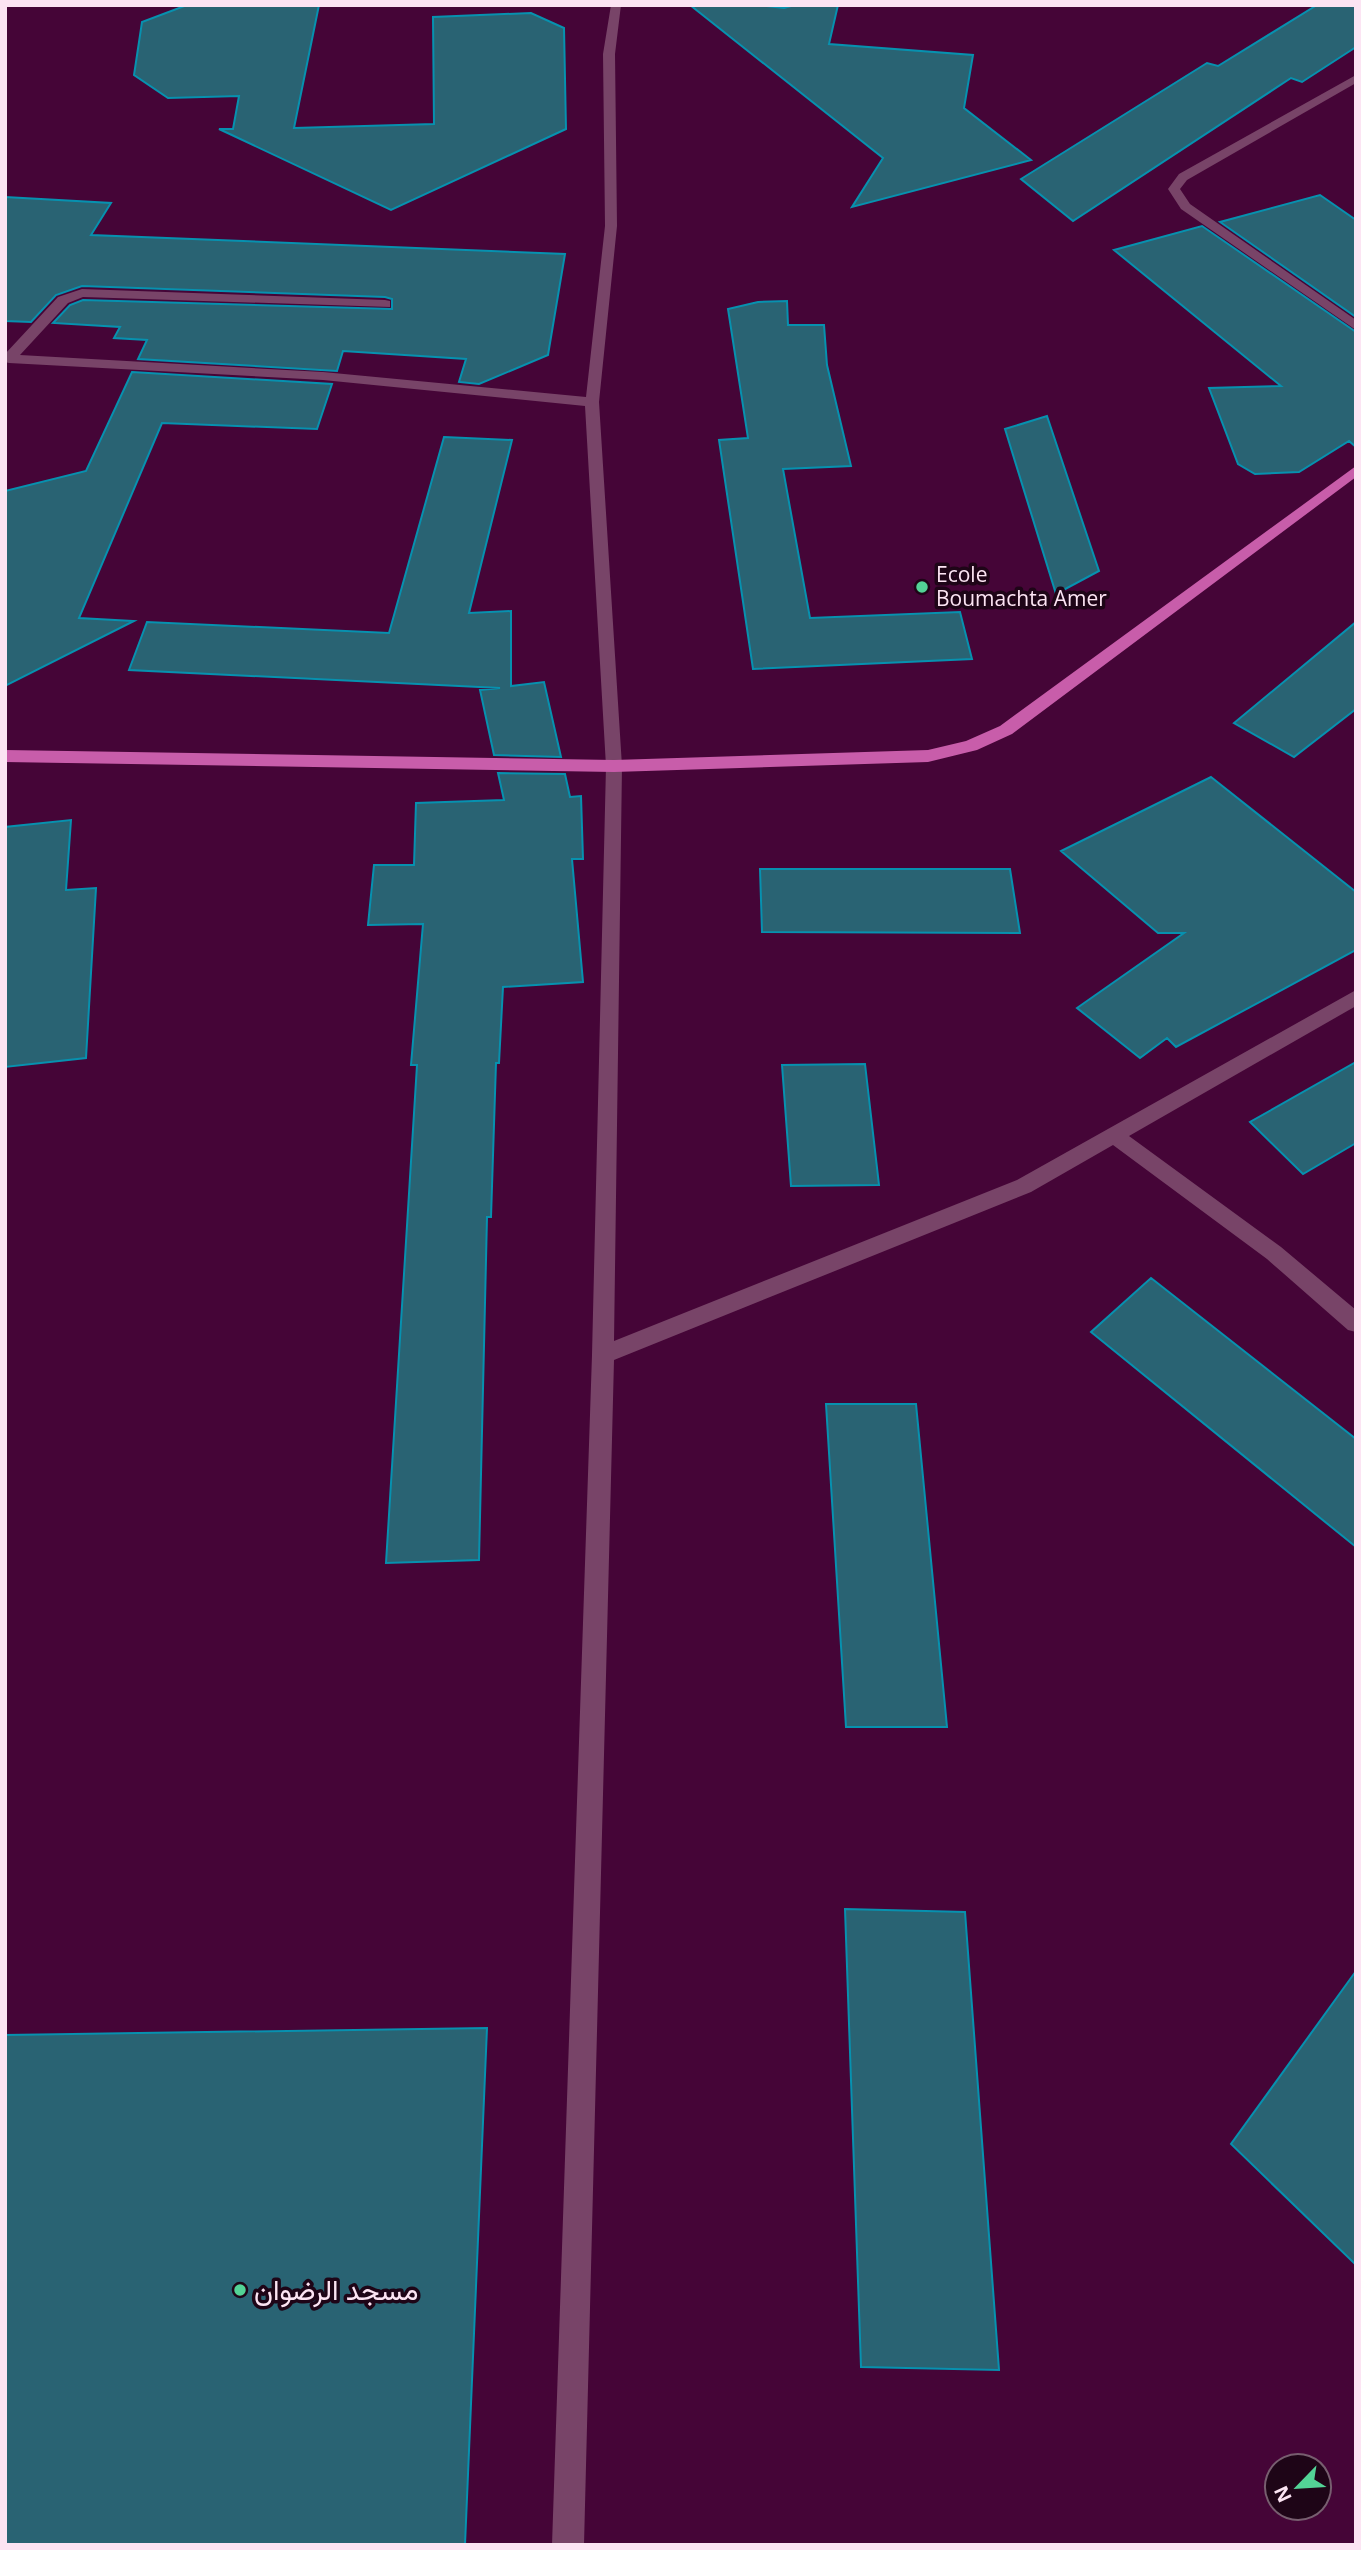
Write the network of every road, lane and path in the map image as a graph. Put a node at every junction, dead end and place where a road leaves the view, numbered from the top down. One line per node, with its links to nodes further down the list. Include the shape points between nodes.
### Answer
1 (616, 5): 6 (street, via 609,54 611,226)
2 (1356, 78): 4 (street, via 1183,177 1174,189 1185,206)
3 (385, 304): 5 (street, via 82,293 62,300)
4 (1356, 326)
5 (7, 359): 6 (street, via 323,376)
6 (592, 402): 9 (street)
7 (1356, 470): 9 (main road, via 1006,730 971,747 928,756)
8 (5, 756): 9 (main road)
9 (614, 766): 13 (street)
10 (1356, 997): 11 (street)
11 (1115, 1136): 12 (street, via 1274,1253); 13 (street, via 1024,1186)
12 (1356, 1324)
13 (603, 1355): 14 (street)
14 (568, 2545)

